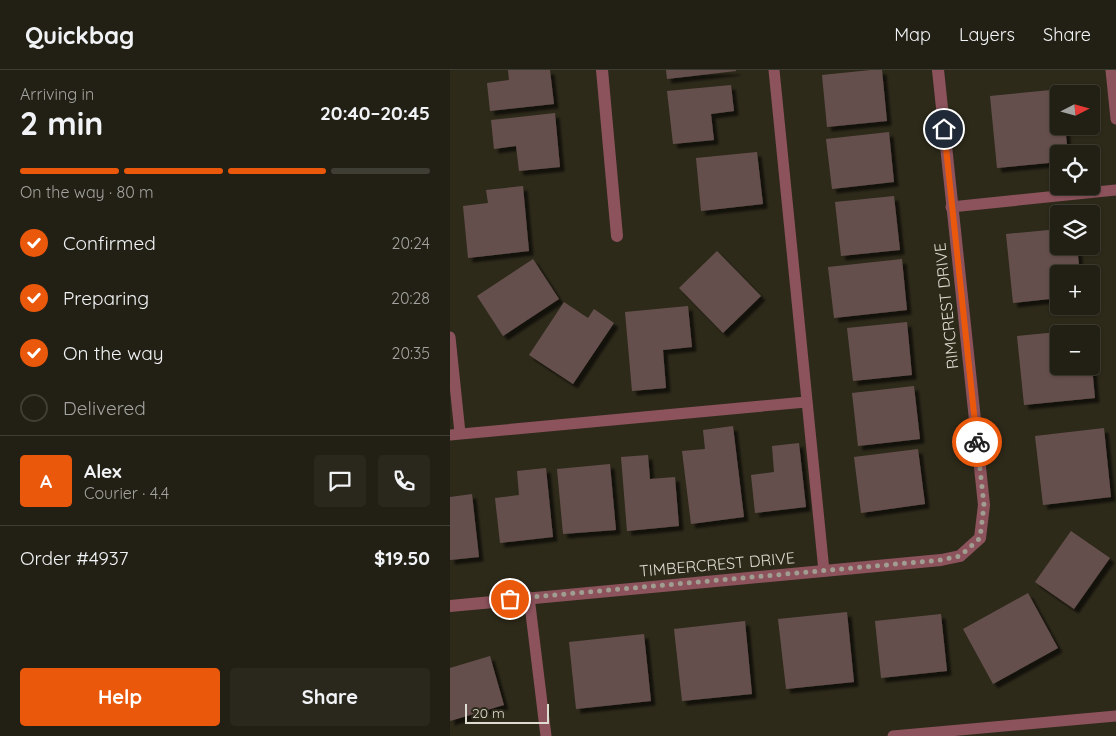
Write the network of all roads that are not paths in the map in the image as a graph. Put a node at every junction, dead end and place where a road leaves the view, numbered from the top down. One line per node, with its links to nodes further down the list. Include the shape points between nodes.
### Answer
1 (602, 70): 8 (street)
2 (774, 70): 10 (lane)
3 (938, 70): 7 (street, RIMCREST DRIVE)
4 (1111, 70): 5 (lane)
5 (1116, 119)
6 (1116, 190): 7 (lane)
7 (951, 207): 12 (street, RIMCREST DRIVE, via 984,505)
8 (617, 236)
9 (450, 337): 11 (lane)
10 (806, 402): 11 (lane); 13 (lane)
11 (455, 434)
12 (980, 538): 13 (street, TIMBERCREST DRIVE, via 960,556)
13 (824, 571): 14 (street, TIMBERCREST DRIVE)
14 (529, 597): 15 (street, TIMBERCREST DRIVE); 17 (lane)
15 (450, 606)
16 (1116, 716): 18 (lane)
17 (546, 736)
18 (893, 736)

